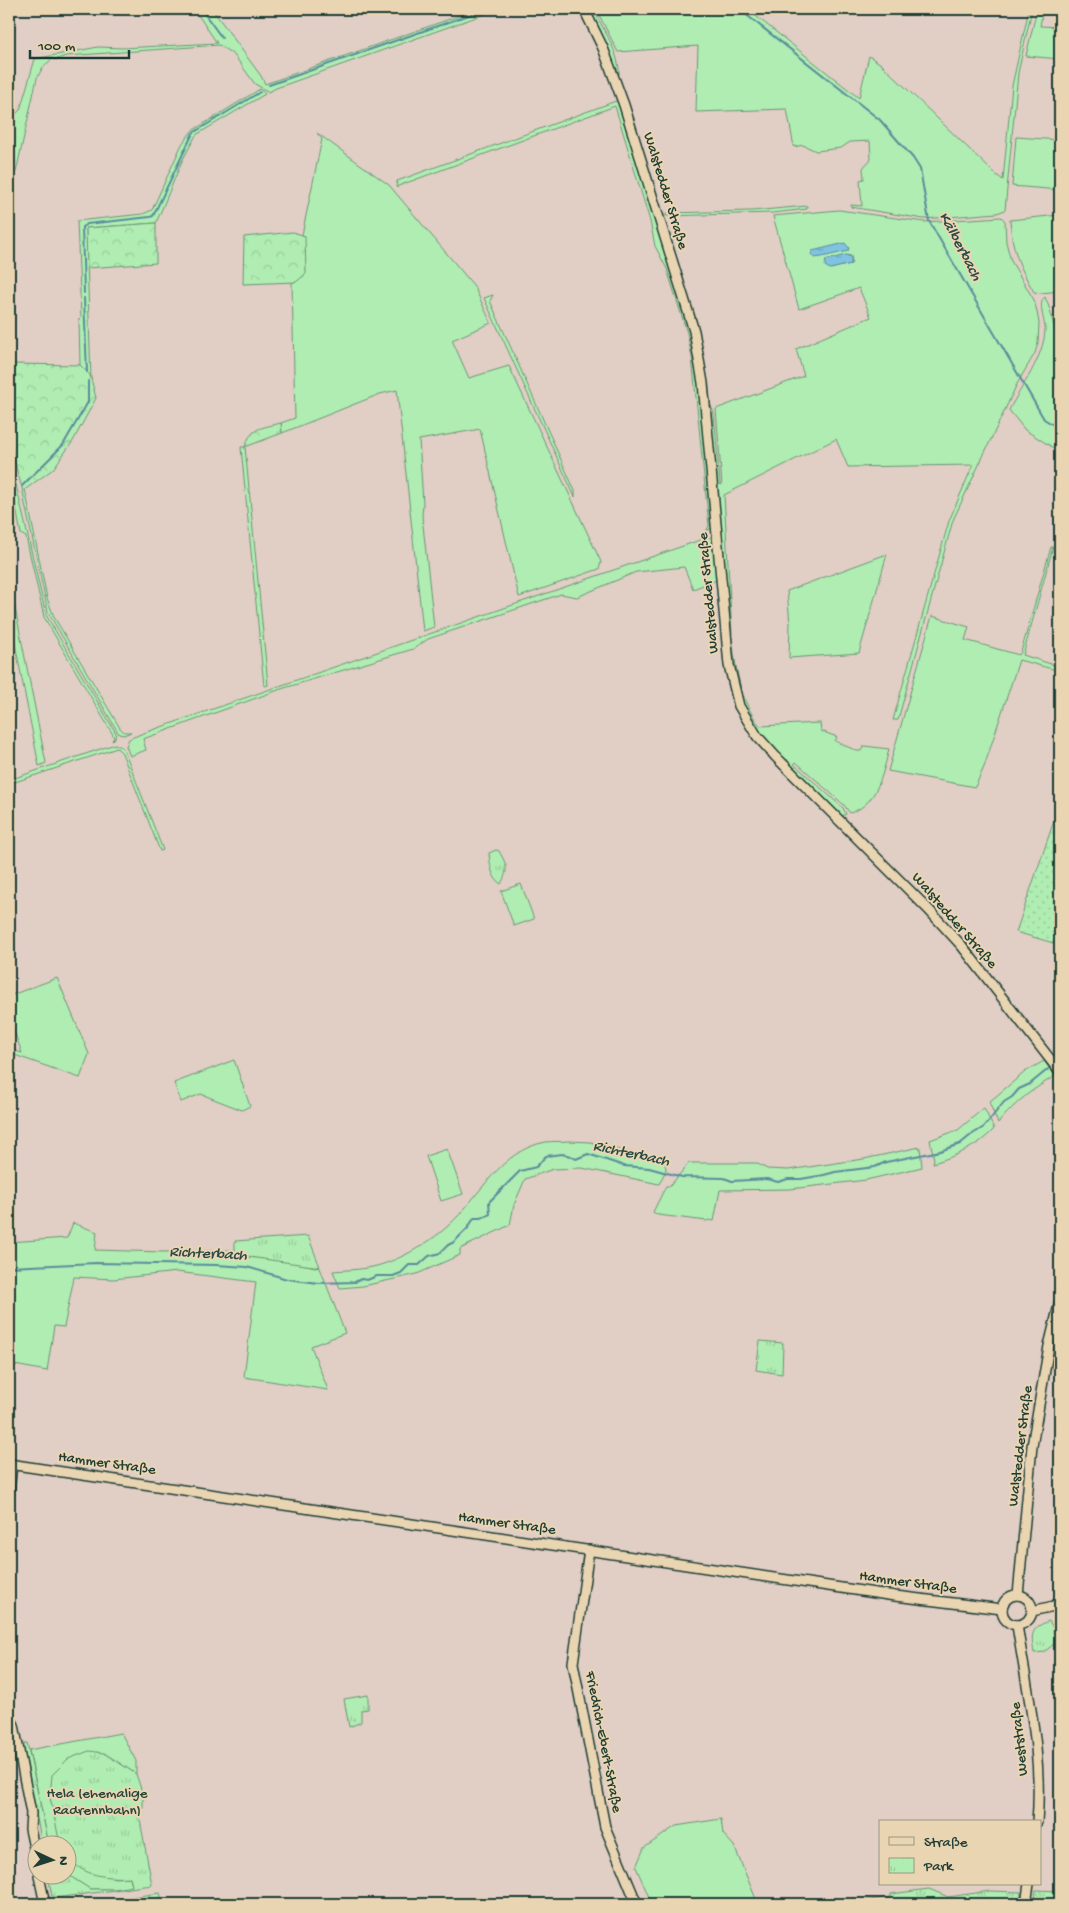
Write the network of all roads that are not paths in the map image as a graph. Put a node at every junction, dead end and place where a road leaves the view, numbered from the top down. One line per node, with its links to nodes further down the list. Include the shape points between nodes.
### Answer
1 (584, 9): 2 (main road, Walstedder Straße, via 603,48 624,105 694,331 703,383 728,655 739,706 757,736 776,757 921,900 957,940)
2 (1059, 1070)
3 (1060, 1301): 7 (main road, Walstedder Straße, via 1032,1446)
4 (10, 1464): 5 (main road); 6 (main road, Hammer Straße)
5 (9, 1492)
6 (589, 1550): 9 (main road, Hammer Straße); 18 (main road, Friedrich-Ebert-Straße, via 573,1663 605,1828)
7 (1018, 1595): 9 (main road, via 1009,1598); 10 (main road, via 1027,1598)
8 (1060, 1601): 10 (main road, via 1054,1606)
9 (1002, 1609): 11 (main road, via 1005,1618)
10 (1032, 1611): 11 (main road, via 1029,1620)
11 (1017, 1625): 13 (main road, Weststraße, via 1038,1759)
12 (9, 1717): 14 (main road, via 14,1726 31,1813)
13 (1037, 1820)
14 (31, 1836)
15 (41, 1886): 17 (main road)
16 (1029, 1886): 19 (main road)
17 (45, 1904)
18 (637, 1904)
19 (1026, 1904)

